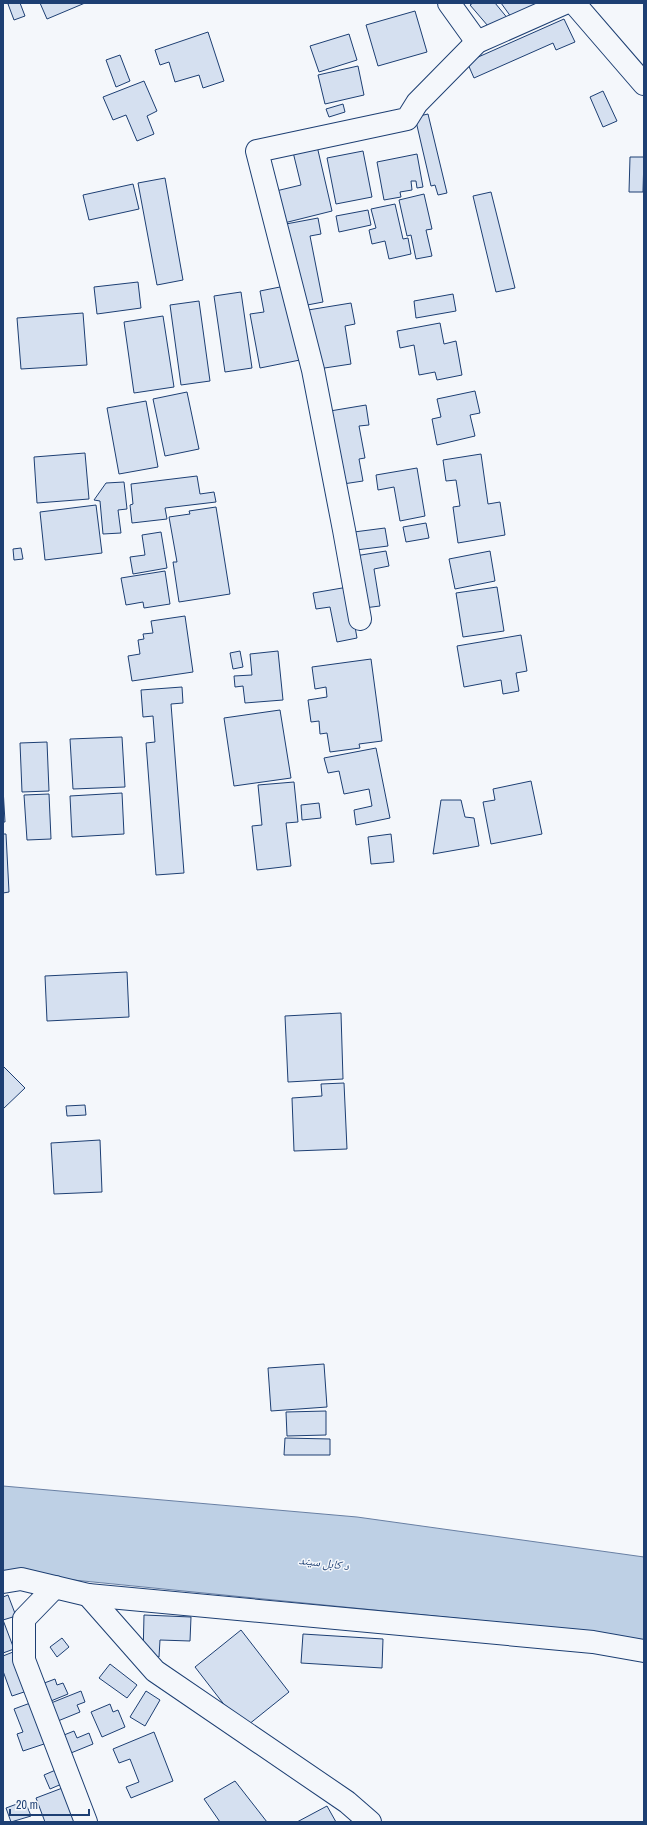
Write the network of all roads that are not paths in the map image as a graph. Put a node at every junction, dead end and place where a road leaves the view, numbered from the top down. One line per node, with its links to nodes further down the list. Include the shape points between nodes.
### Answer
1 (449, 3): 4 (street)
2 (565, 3): 4 (street)
3 (574, 3): 5 (street)
4 (477, 42): 6 (street, via 417,103 407,119 258,151 312,370)
5 (644, 84)
6 (360, 619)
7 (3, 1582): 8 (street, via 21,1580)
8 (55, 1587): 9 (street); 11 (street, via 24,1619 24,1660)
9 (88, 1595): 10 (street, via 593,1642); 12 (street, via 155,1670 347,1802)
10 (644, 1651)
11 (86, 1822)
12 (370, 1822)

